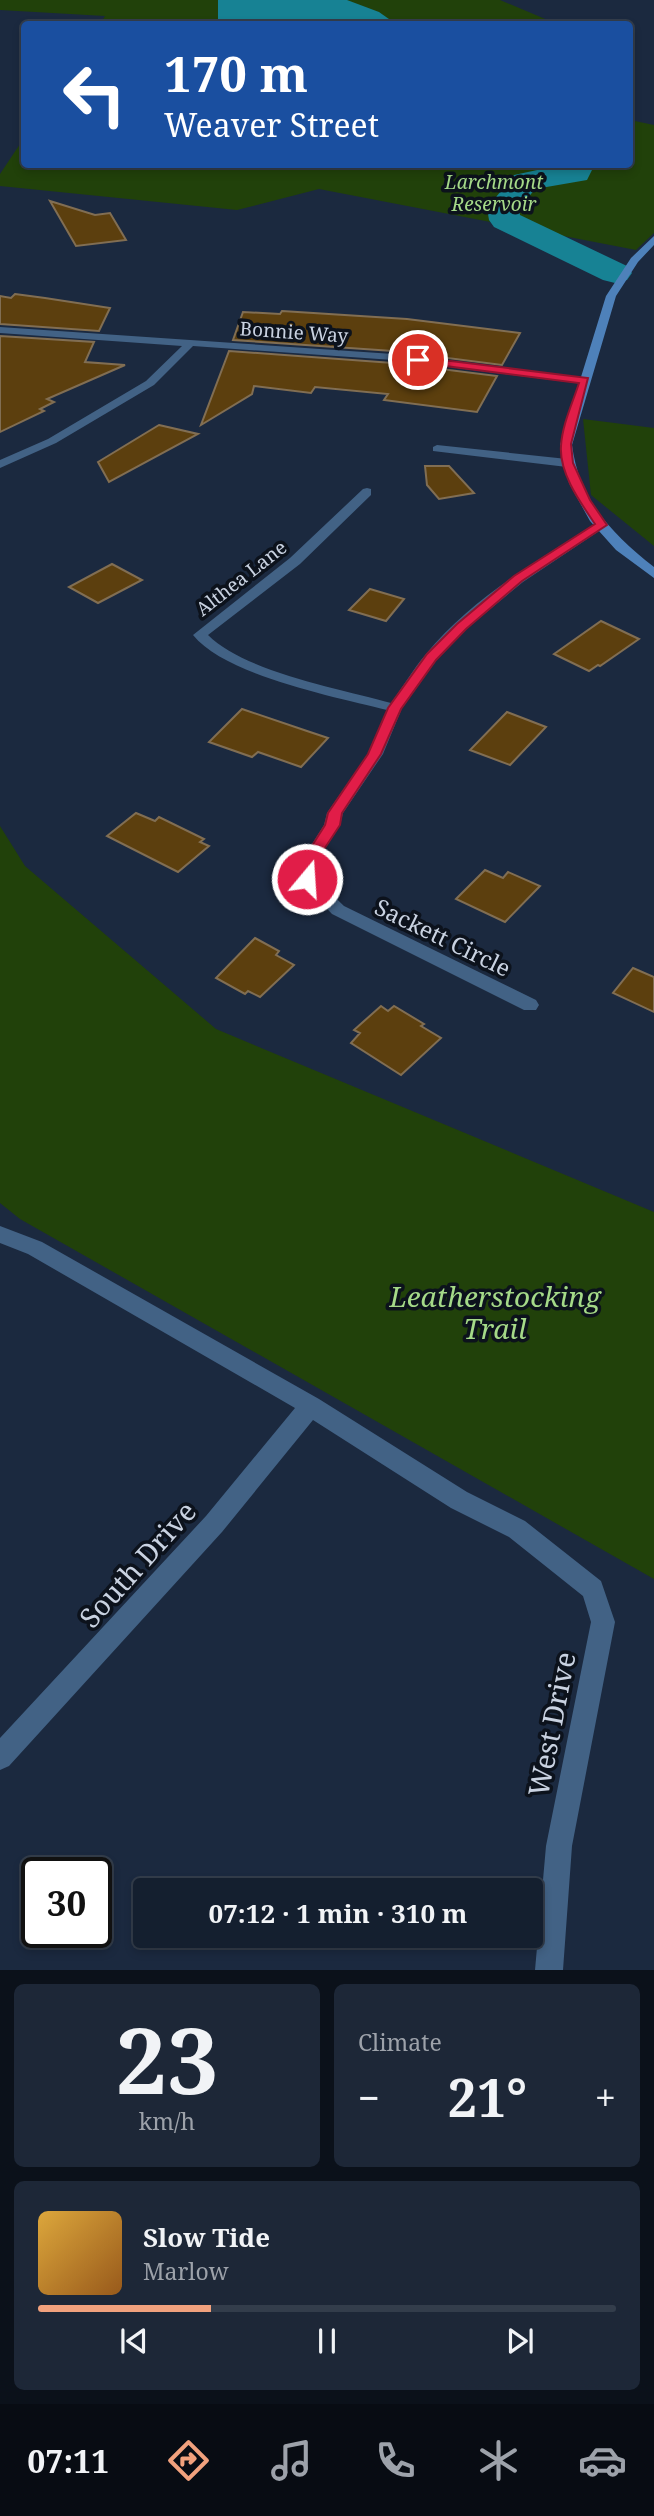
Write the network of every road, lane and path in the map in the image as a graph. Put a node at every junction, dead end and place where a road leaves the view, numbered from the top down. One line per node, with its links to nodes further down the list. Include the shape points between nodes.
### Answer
1 (654, 239): 4 (main road, via 611,296)
2 (0, 330): 3 (street, Bonnie Way)
3 (192, 342): 4 (street, Bonnie Way, via 393,357); 7 (street, via 150,383 52,441)
4 (584, 381): 6 (main road, via 566,444)
5 (437, 449): 6 (street)
6 (567, 463): 9 (main road, via 584,501)
7 (0, 464)
8 (367, 492): 11 (street, Althea Lane, via 295,561 200,635 205,644 257,669)
9 (602, 525): 10 (main road); 11 (street, via 518,579 461,626 431,657)
10 (654, 574)
11 (395, 708): 12 (street, Sackett Circle, via 374,754 308,863 307,879 338,910)
12 (530, 1005)
13 (0, 1234): 14 (street, via 45,1253)
14 (311, 1406): 15 (street, South Drive, via 214,1524); 16 (street, West Drive, via 459,1500 517,1530 593,1589 603,1622 559,1846)
15 (0, 1757)
16 (549, 1970)

